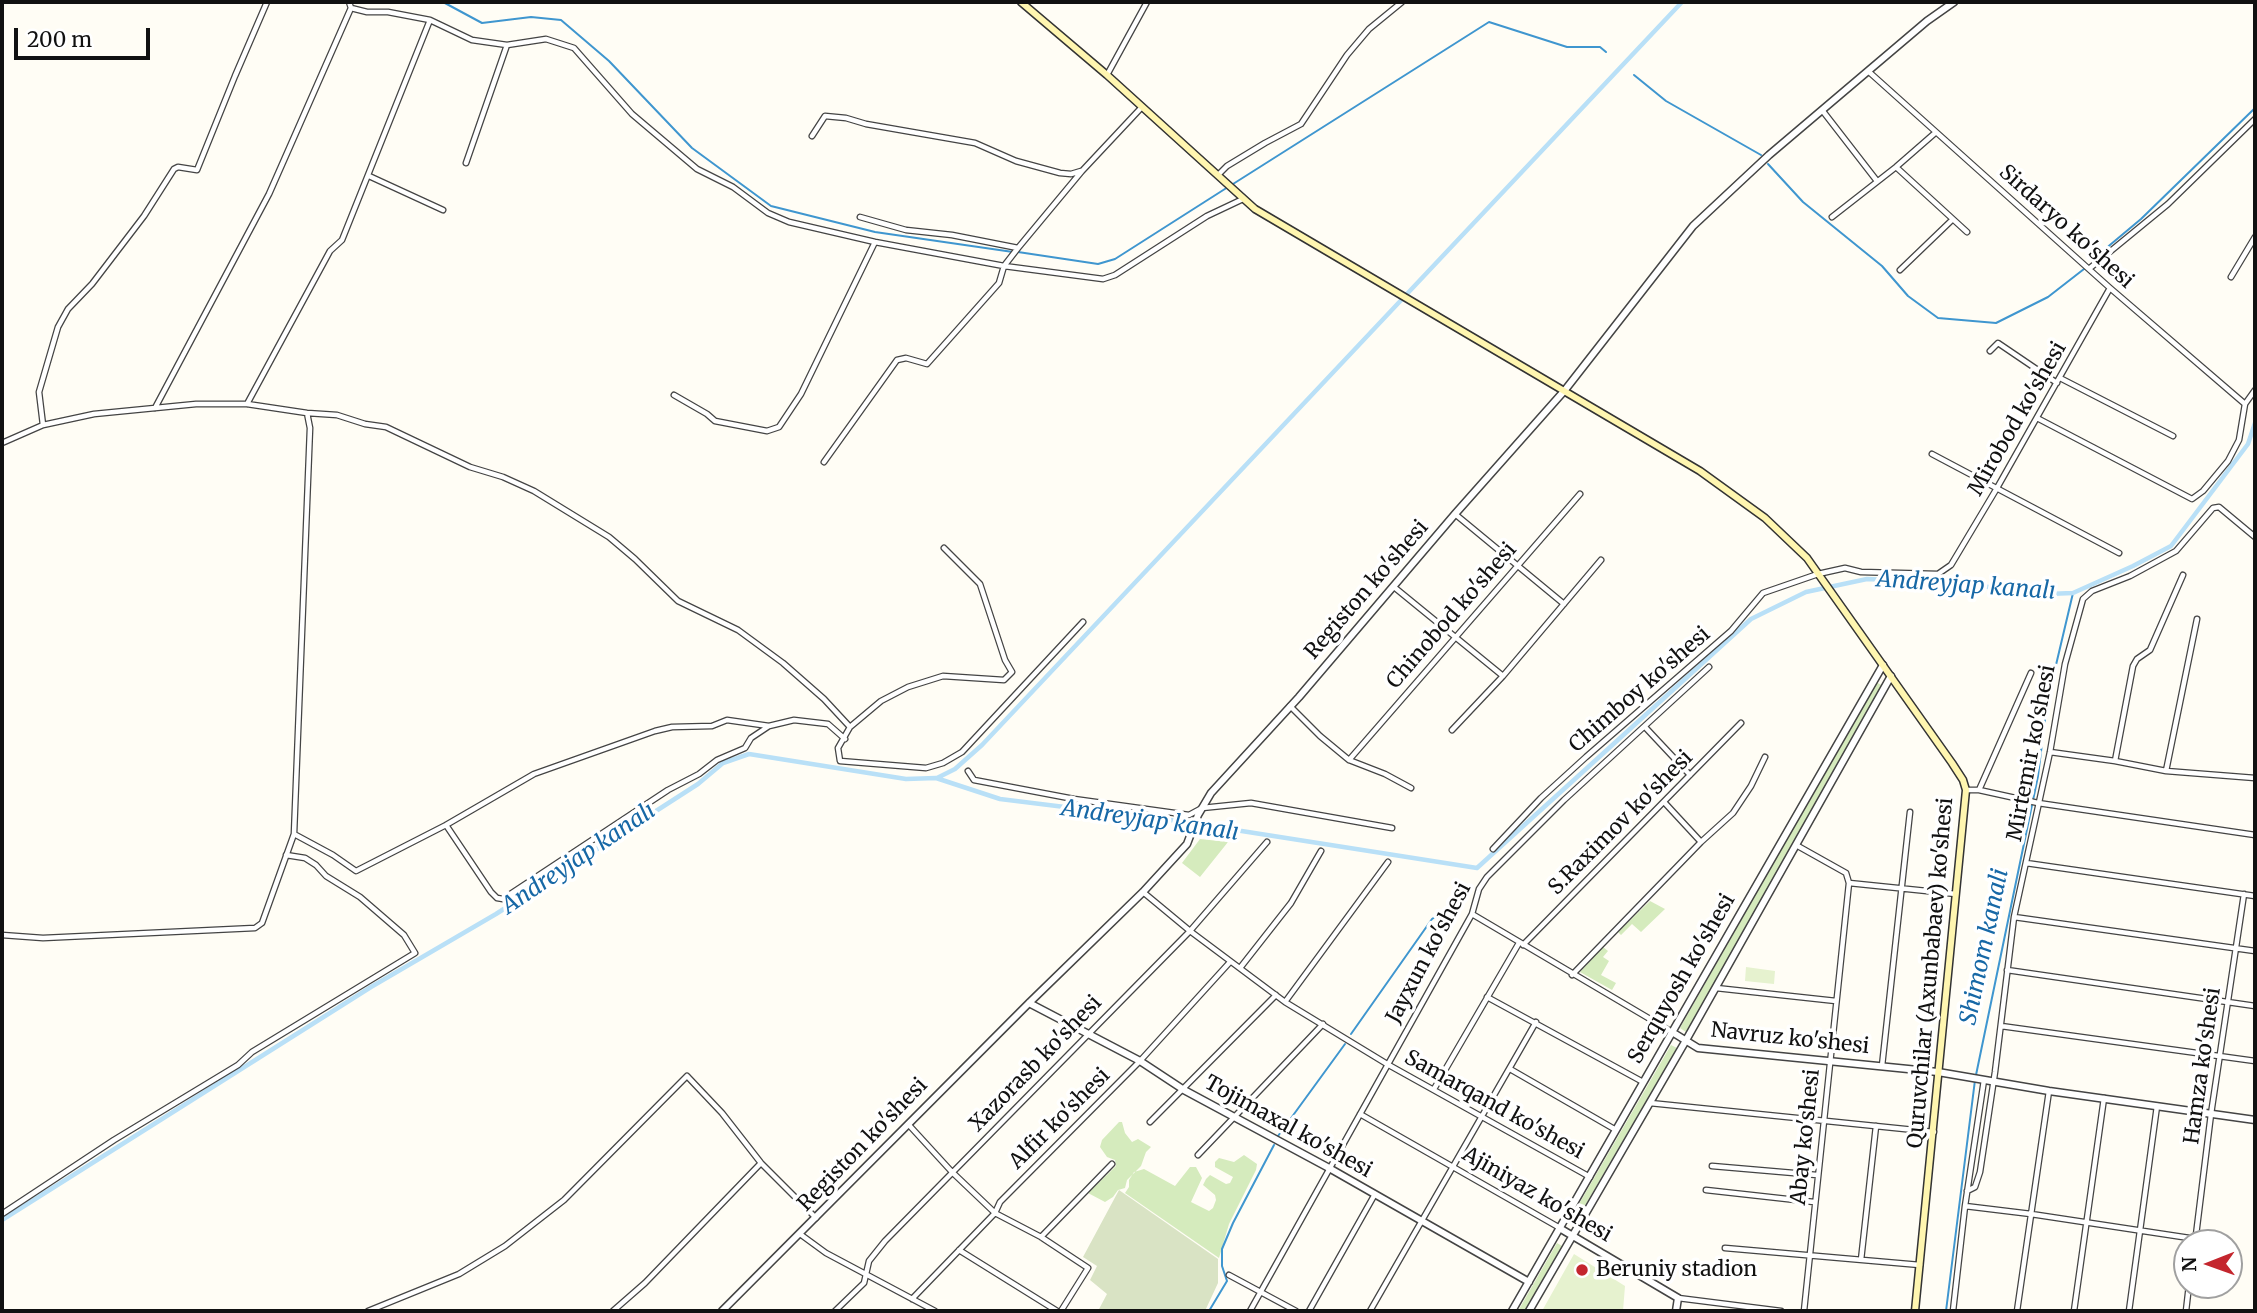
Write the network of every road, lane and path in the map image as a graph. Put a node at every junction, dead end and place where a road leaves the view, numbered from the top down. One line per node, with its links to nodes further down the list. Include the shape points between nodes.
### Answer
1 (267, 2): 46 (street, via 197,170 174,169 144,216 58,327 38,392)
2 (1021, 2): 10 (main road, Quruvchilar (Axunbabaev) ko'shesi)
3 (1147, 2): 10 (street)
4 (1402, 2): 20 (street, via 1347,55 1301,124 1237,160)
5 (1954, 2): 9 (street, Registon ko'shesi)
6 (350, 5): 7 (street); 43 (street, via 269,194)
7 (430, 20): 8 (street, via 472,40); 19 (street)
8 (507, 45): 16 (street); 29 (street, via 546,39 574,48 632,114 697,169 789,222)
9 (1868, 71): 12 (street, Registon ko'shesi); 14 (street, Sirdaryo ko'shesi)
10 (1107, 75): 11 (main road, Quruvchilar (Axunbabaev) ko'shesi)
11 (1141, 108): 18 (street); 20 (main road, Quruvchilar (Axunbabaev) ko'shesi)
12 (1822, 110): 21 (street); 38 (street, Registon ko'shesi, via 1693,226)
13 (2255, 119): 32 (street, via 2168,204)
14 (1935, 134): 17 (street); 32 (street, Sirdaryo ko'shesi)
15 (812, 136): 18 (street, via 825,116 846,118 975,142 1016,161 1060,173)
16 (466, 163)
17 (1896, 167): 21 (street); 26 (street)
18 (1082, 171): 30 (street)
19 (369, 176): 23 (street); 41 (street, via 342,240 330,251)
20 (1220, 177): 22 (main road, Quruvchilar (Axunbabaev) ko'shesi)
21 (1877, 181): 25 (street)
22 (1243, 199): 31 (street, via 1206,216 1103,279); 38 (main road, Quruvchilar (Axunbabaev) ko'shesi)
23 (443, 210)
24 (860, 217): 30 (street, via 906,230)
25 (1832, 217)
26 (1952, 220): 27 (street); 33 (street)
27 (1966, 232)
28 (2255, 237): 34 (street)
29 (875, 242): 31 (street); 40 (street, via 801,394 779,427 767,431 715,421)
30 (1018, 248): 31 (street)
31 (1004, 266): 50 (street, via 999,283 927,364 897,360)
32 (2090, 268): 35 (street, Sirdaryo ko'shesi)
33 (1900, 270)
34 (2231, 277)
35 (2110, 288): 37 (street, Mirobod ko'shesi); 42 (street, Sirdaryo ko'shesi)
36 (1990, 351): 37 (street, via 1997,343)
37 (2058, 381): 45 (street, Mirobod ko'shesi); 47 (street)
38 (1565, 390): 53 (street, Registon ko'shesi); 60 (main road, Quruvchilar (Axunbabaev) ko'shesi, via 1700,471 1765,517)
39 (2255, 390): 42 (street)
40 (674, 395)
41 (247, 404): 43 (street); 44 (street)
42 (2245, 404): 45 (street, via 2239,440 2228,461 2192,499)
43 (155, 408): 46 (street)
44 (307, 414): 75 (street, via 337,415 386,427 534,491 609,537 678,601 738,630 783,663); 96 (street)
45 (2037, 418): 51 (street, Mirobod ko'shesi)
46 (43, 425): 48 (street)
47 (2173, 436)
48 (2, 443)
49 (1932, 454): 51 (street)
50 (824, 462)
51 (1997, 488): 56 (street); 59 (street, Mirobod ko'shesi)
52 (1580, 494): 58 (street, Chinobod ko'shesi)
53 (1455, 514): 58 (street); 62 (street, Registon ko'shesi)
54 (2255, 537): 79 (street, Mirtemir ko'shesi, via 2219,507 2213,508 2176,551 2083,599 2065,664)
55 (944, 548): 75 (street, via 980,584 1012,672 1004,680 943,676 908,687 881,701)
56 (2119, 553)
57 (1601, 559): 63 (street)
58 (1518, 564): 63 (street); 66 (street, Chinobod ko'shesi)
59 (1951, 565): 60 (street, Chimboy ko'shesi, via 1938,574 1845,568)
60 (1818, 573): 67 (main road, Quruvchilar (Axunbabaev) ko'shesi); 101 (street, Chimboy ko'shesi, via 1763,593 1731,631 1541,798)
61 (2183, 575): 82 (street, via 2150,650 2133,666)
62 (1394, 587): 66 (street); 72 (street, Registon ko'shesi)
63 (1564, 604): 70 (street)
64 (2197, 620): 84 (street)
65 (1083, 622): 78 (street, via 962,752 943,763 912,768 839,761 838,748)
66 (1454, 638): 70 (street); 81 (street, Chinobod ko'shesi)
67 (1883, 665): 71 (main road, Quruvchilar (Axunbabaev) ko'shesi); 134 (street, Serquyosh ko'shesi)
68 (1709, 667): 76 (street, Jayxun ko'shesi)
69 (2031, 673): 89 (street)
70 (1503, 676): 77 (street)
71 (1891, 677): 88 (main road, Quruvchilar (Axunbabaev) ko'shesi, via 1963,779); 100 (street, Serquyosh ko'shesi)
72 (1290, 706): 81 (street); 92 (street, Registon ko'shesi)
73 (1741, 723): 85 (street, S.Raximov ko'shesi)
74 (769, 726): 78 (street, via 794,720 828,724); 94 (street, via 727,720 712,726 646,733 534,774); 94 (street, via 745,748 668,790 503,899 491,892)
75 (850, 727): 78 (street)
76 (1645, 727): 85 (street); 112 (street, Jayxun ko'shesi, via 1487,877)
77 (1452, 730)
78 (845, 739)
79 (2050, 752): 82 (street); 91 (street, Mirtemir ko'shesi)
80 (1765, 757): 99 (street, via 1733,813)
81 (1349, 760): 87 (street)
82 (2115, 761): 84 (street)
83 (968, 771): 92 (street, via 974,780 1074,799 1189,815)
84 (2166, 771): 86 (street)
85 (1690, 775): 90 (street, S.Raximov ko'shesi)
86 (2255, 778)
87 (1411, 788)
88 (1966, 790): 89 (street); 110 (main road, Quruvchilar (Axunbabaev) ko'shesi)
89 (1979, 790): 91 (street)
90 (1664, 802): 99 (street); 116 (street, S.Raximov ko'shesi)
91 (2038, 803): 97 (street); 105 (street, Mirtemir ko'shesi)
92 (1200, 811): 95 (street, via 1251,803); 108 (street, Registon ko'shesi, via 1190,837)
93 (1910, 811): 107 (street)
94 (446, 825): 96 (street, via 356,871)
95 (1392, 828)
96 (293, 834): 103 (street)
97 (2255, 835)
98 (1267, 842): 114 (street, Xazorasb ko'shesi)
99 (1701, 842): 122 (street)
100 (1796, 845): 106 (street, via 1846,873); 123 (street, Serquyosh ko'shesi)
101 (1493, 849)
102 (1321, 851): 120 (street, via 1291,903)
103 (286, 855): 115 (street, via 262,923 255,928 43,938); 180 (street, via 304,858 359,897 404,935 415,953)
104 (1388, 862): 127 (street)
105 (2026, 863): 109 (street); 113 (street, Mirtemir ko'shesi)
106 (1849, 883): 107 (street); 126 (street, Abay ko'shesi)
107 (1901, 887): 110 (street); 142 (street)
108 (1143, 891): 114 (street, Samarqand ko'shesi); 129 (street, Registon ko'shesi)
109 (2244, 894): 111 (street); 117 (street, Hamza ko'shesi)
110 (1957, 895): 144 (main road, Quruvchilar (Axunbabaev) ko'shesi)
111 (2255, 896)
112 (1472, 914): 116 (street, Navruz ko'shesi); 141 (street, Jayxun ko'shesi)
113 (2014, 917): 117 (street); 121 (street, Mirtemir ko'shesi)
114 (1189, 931): 119 (street, Samarqand ko'shesi); 135 (street, Xazorasb ko'shesi)
115 (2, 935)
116 (1521, 944): 122 (street, Navruz ko'shesi); 125 (street, S.Raximov ko'shesi)
117 (2236, 948): 118 (street); 128 (street, Hamza ko'shesi)
118 (2255, 951)
119 (1230, 962): 120 (street, Samarqand ko'shesi); 139 (street, Alfir ko'shesi)
120 (1240, 968): 124 (street, Samarqand ko'shesi)
121 (2007, 970): 128 (street); 133 (street, Mirtemir ko'shesi)
122 (1572, 975): 134 (street, Navruz ko'shesi)
123 (1716, 988): 126 (street); 136 (street, Serquyosh ko'shesi)
124 (1276, 995): 127 (street, Samarqand ko'shesi); 149 (street)
125 (1487, 997): 131 (street); 148 (street, S.Raximov ko'shesi)
126 (1836, 1001): 138 (street, Abay ko'shesi)
127 (1285, 1002): 132 (street, Samarqand ko'shesi)
128 (2228, 1002): 130 (street); 137 (street, Hamza ko'shesi)
129 (1029, 1003): 135 (street, Tojimaxal ko'shesi); 161 (street, Registon ko'shesi)
130 (2255, 1006)
131 (1536, 1022): 143 (street); 147 (street)
132 (1323, 1024): 141 (street, Samarqand ko'shesi); 157 (street)
133 (2001, 1026): 137 (street); 146 (street, Mirtemir ko'shesi)
134 (1672, 1032): 136 (street, Navruz ko'shesi); 147 (street, Serquyosh ko'shesi)
135 (1086, 1034): 139 (street, Tojimaxal ko'shesi); 171 (street, Xazorasb ko'shesi)
136 (1685, 1042): 138 (street, Navruz ko'shesi, via 1699,1048); 152 (street, Serquyosh ko'shesi)
137 (2220, 1056): 140 (street); 155 (street, Hamza ko'shesi)
138 (1830, 1060): 142 (street, Navruz ko'shesi); 159 (street, Abay ko'shesi)
139 (1140, 1061): 149 (street, Tojimaxal ko'shesi); 179 (street, Alfir ko'shesi, via 1000,1202)
140 (2255, 1061)
141 (1387, 1064): 148 (street, Samarqand ko'shesi); 154 (street, Jayxun ko'shesi)
142 (1882, 1066): 144 (street, Navruz ko'shesi)
143 (1510, 1069): 156 (street); 163 (street)
144 (1938, 1072): 145 (street, Navruz ko'shesi); 164 (main road, Quruvchilar (Axunbabaev) ko'shesi)
145 (1983, 1079): 146 (street); 175 (street)
146 (1994, 1081): 150 (street); 175 (street, Mirtemir ko'shesi, via 1978,1183)
147 (1643, 1083): 163 (street, Serquyosh ko'shesi)
148 (1434, 1089): 156 (street, Samarqand ko'shesi)
149 (1184, 1090): 157 (street, Tojimaxal ko'shesi); 160 (street)
150 (2049, 1091): 151 (street); 181 (street)
151 (2104, 1098): 153 (street); 184 (street)
152 (1650, 1103): 159 (street); 189 (street, Serquyosh ko'shesi)
153 (2157, 1106): 155 (street); 187 (street)
154 (1360, 1114): 169 (street, Jayxun ko'shesi); 170 (street, Ajiniyaz ko'shesi)
155 (2211, 1114): 158 (street); 186 (street, Hamza ko'shesi)
156 (1482, 1116): 170 (street); 173 (street, Samarqand ko'shesi)
157 (1234, 1118): 165 (street); 169 (street, Tojimaxal ko'shesi)
158 (2255, 1120)
159 (1822, 1121): 162 (street); 172 (street, Abay ko'shesi)
160 (1150, 1122)
161 (908, 1124): 171 (street); 182 (street, Registon ko'shesi)
162 (1876, 1126): 164 (street); 195 (street)
163 (1616, 1130): 173 (street, Serquyosh ko'shesi)
164 (1934, 1132): 196 (main road, Quruvchilar (Axunbabaev) ko'shesi)
165 (1198, 1156)
166 (761, 1163): 182 (street); 203 (street, via 687,1076 564,1200 505,1246 460,1273); 204 (street)
167 (1112, 1164): 190 (street)
168 (1712, 1166): 172 (street)
169 (1329, 1168): 176 (street, Tojimaxal ko'shesi); 200 (street, Jayxun ko'shesi)
170 (1454, 1168): 183 (street); 185 (street, Ajiniyaz ko'shesi)
171 (952, 1172): 179 (street); 198 (street, Xazorasb ko'shesi, via 885,1241 869,1261)
172 (1817, 1175): 177 (street, Abay ko'shesi)
173 (1590, 1177): 185 (street, Serquyosh ko'shesi)
174 (1706, 1190): 177 (street)
175 (1967, 1191): 178 (street)
176 (1375, 1194): 183 (street, Tojimaxal ko'shesi); 211 (street)
177 (1814, 1202): 194 (street, Abay ko'shesi)
178 (1965, 1206): 181 (street); 219 (street)
179 (995, 1213): 190 (street); 193 (street, Alfir ko'shesi)
180 (2, 1214)
181 (2031, 1214): 184 (street); 220 (street)
182 (817, 1218): 188 (street, Registon ko'shesi)
183 (1422, 1222): 199 (street, Tojimaxal ko'shesi); 212 (street)
184 (2086, 1222): 187 (street); 221 (street)
185 (1561, 1229): 189 (street, Ajiniyaz ko'shesi); 199 (street, Serquyosh ko'shesi)
186 (2197, 1229)
187 (2140, 1231): 191 (street); 222 (street)
188 (800, 1234): 198 (street); 205 (street, Registon ko'shesi)
189 (1572, 1236): 202 (street, Ajiniyaz ko'shesi); 214 (street, Serquyosh ko'shesi)
190 (1041, 1237): 208 (street, via 1088,1268)
191 (2173, 1237)
192 (1725, 1248): 194 (street)
193 (959, 1250): 201 (street, Alfir ko'shesi); 208 (street)
194 (1809, 1256): 195 (street); 217 (street, Abay ko'shesi)
195 (1861, 1260): 196 (street)
196 (1920, 1265): 218 (main road, Quruvchilar (Axunbabaev) ko'shesi)
197 (1229, 1275): 200 (street)
198 (866, 1276): 201 (street); 206 (street, Xazorasb ko'shesi)
199 (1530, 1282): 213 (street, Serquyosh ko'shesi)
200 (1260, 1291): 209 (street, Jayxun ko'shesi); 210 (street)
201 (912, 1298): 207 (street)
202 (1678, 1298): 215 (street); 216 (street, Ajiniyaz ko'shesi)
203 (368, 1311)
204 (613, 1311)
205 (722, 1311)
206 (835, 1311)
207 (935, 1311)
208 (1059, 1311)
209 (1250, 1311)
210 (1296, 1311)
211 (1309, 1311)
212 (1370, 1311)
213 (1512, 1311)
214 (1530, 1311)
215 (1676, 1311)
216 (1781, 1311)
217 (1804, 1311)
218 (1915, 1311)
219 (1954, 1311)
220 (2017, 1311)
221 (2074, 1311)
222 (2129, 1311)

